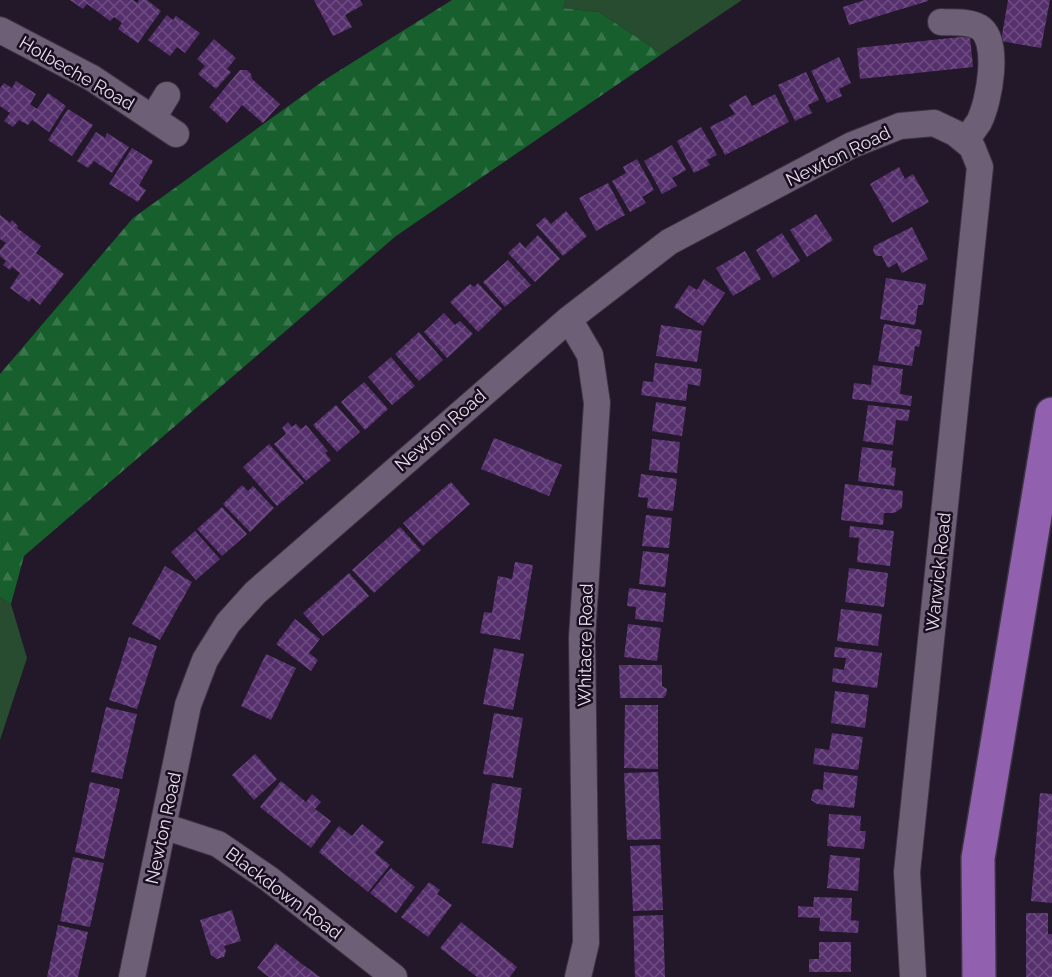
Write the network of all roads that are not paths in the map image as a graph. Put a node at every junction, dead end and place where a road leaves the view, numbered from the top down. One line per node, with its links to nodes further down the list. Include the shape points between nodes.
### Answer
1 (941, 22): 6 (street, via 980,27 989,48 986,105)
2 (0, 30): 4 (street, Holbeche Road, via 92,78)
3 (167, 95): 4 (street, Holbeche Road)
4 (153, 118): 5 (street, Holbeche Road)
5 (176, 134)
6 (965, 141): 7 (street, Newton Road, via 972,147); 8 (street, Newton Road, via 934,123 900,126 852,145 669,242)
7 (980, 167): 14 (street, Warwick Road, via 907,872)
8 (569, 319): 10 (street, Newton Road, via 342,515 255,593 228,623 205,660 188,705); 13 (street, Whitacre Road, via 590,355 597,415 582,638 586,943)
9 (1052, 414): 15 (main road, via 978,858)
10 (163, 826): 11 (street, Newton Road); 12 (street, Blackdown Road, via 218,844)
11 (132, 977)
12 (394, 977)
13 (578, 977)
14 (913, 977)
15 (978, 977)

